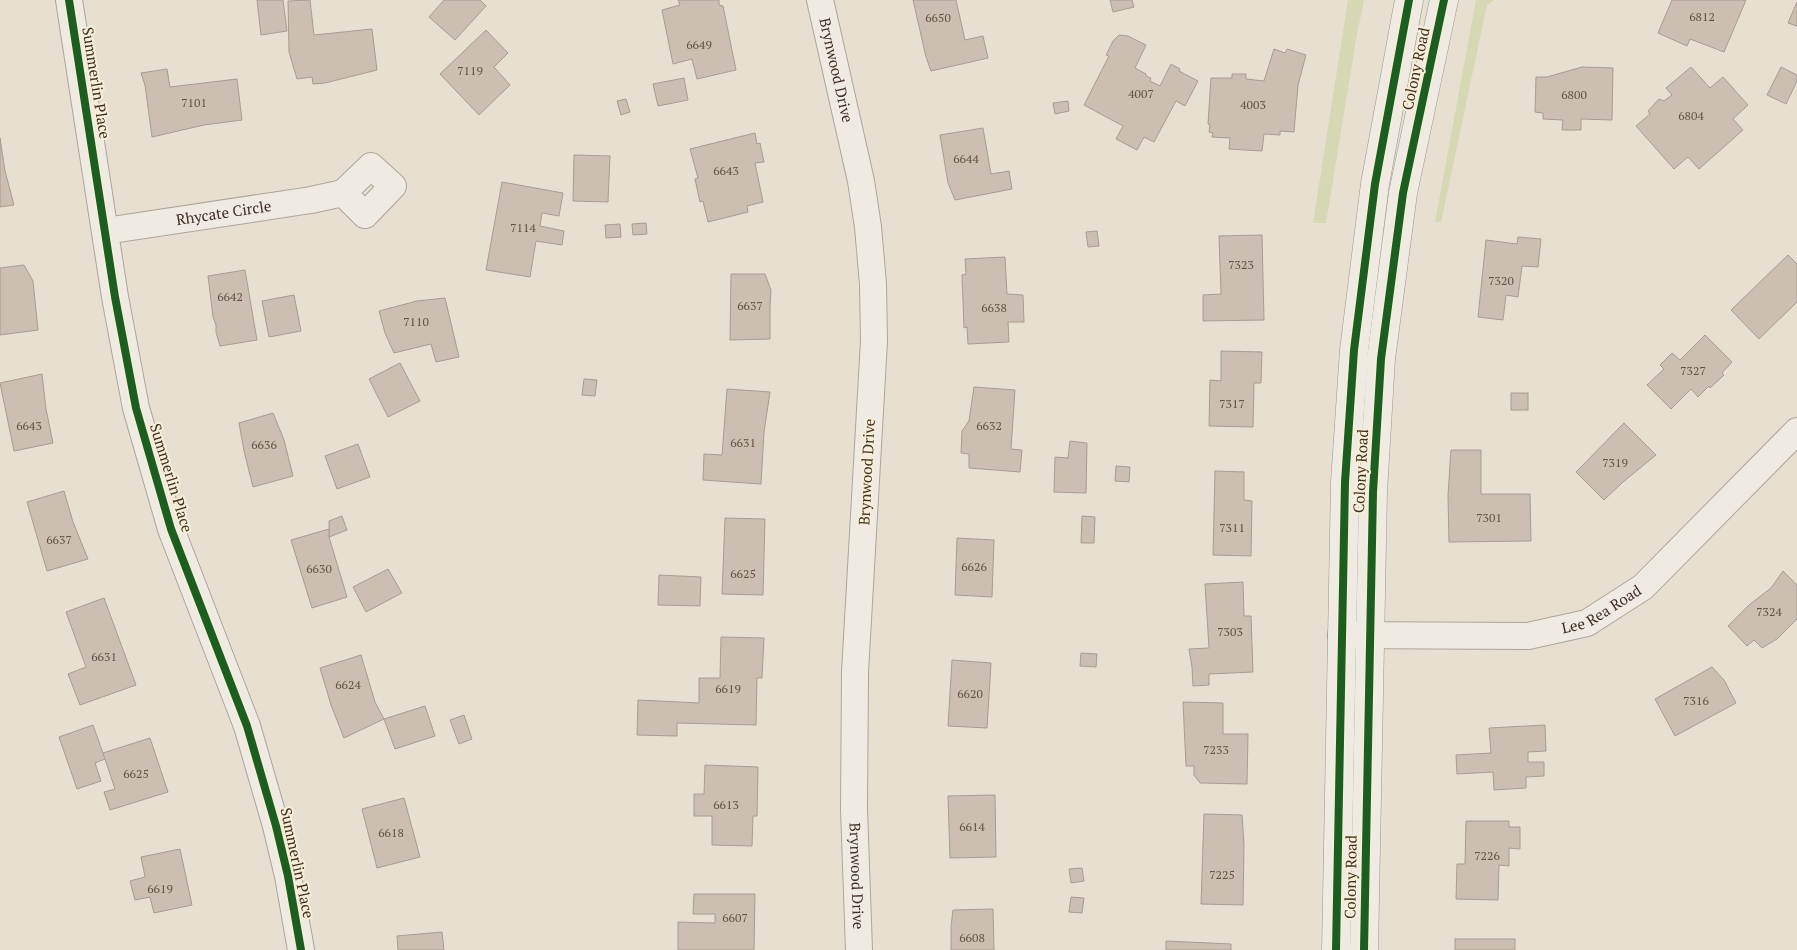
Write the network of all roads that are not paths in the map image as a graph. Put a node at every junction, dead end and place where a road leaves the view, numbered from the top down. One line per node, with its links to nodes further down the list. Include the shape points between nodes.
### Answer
1 (69, 0): 8 (street, Summerlin Place)
2 (820, 0): 13 (street, Brynwood Drive, via 861,181 874,284 874,341 855,672 854,809)
3 (1409, 0): 5 (main road, Colony Road)
4 (1444, 0): 6 (main road, Colony Road)
5 (1393, 78): 6 (main road); 10 (main road, Colony Road, via 1375,184 1354,350 1345,482)
6 (1427, 83): 11 (main road, Colony Road, via 1403,194 1381,359 1373,492)
7 (343, 193): 8 (street, Rhycate Circle)
8 (105, 231): 12 (street, Summerlin Place, via 136,408 171,529 247,726 276,826)
9 (1797, 431): 11 (street, Lee Rea Road, via 1643,587 1587,623 1528,636)
10 (1341, 635): 11 (street, Lee Rea Road); 14 (main road, Colony Road)
11 (1371, 636): 15 (main road, Colony Road)
12 (301, 950)
13 (859, 950)
14 (1336, 950)
15 (1364, 950)

